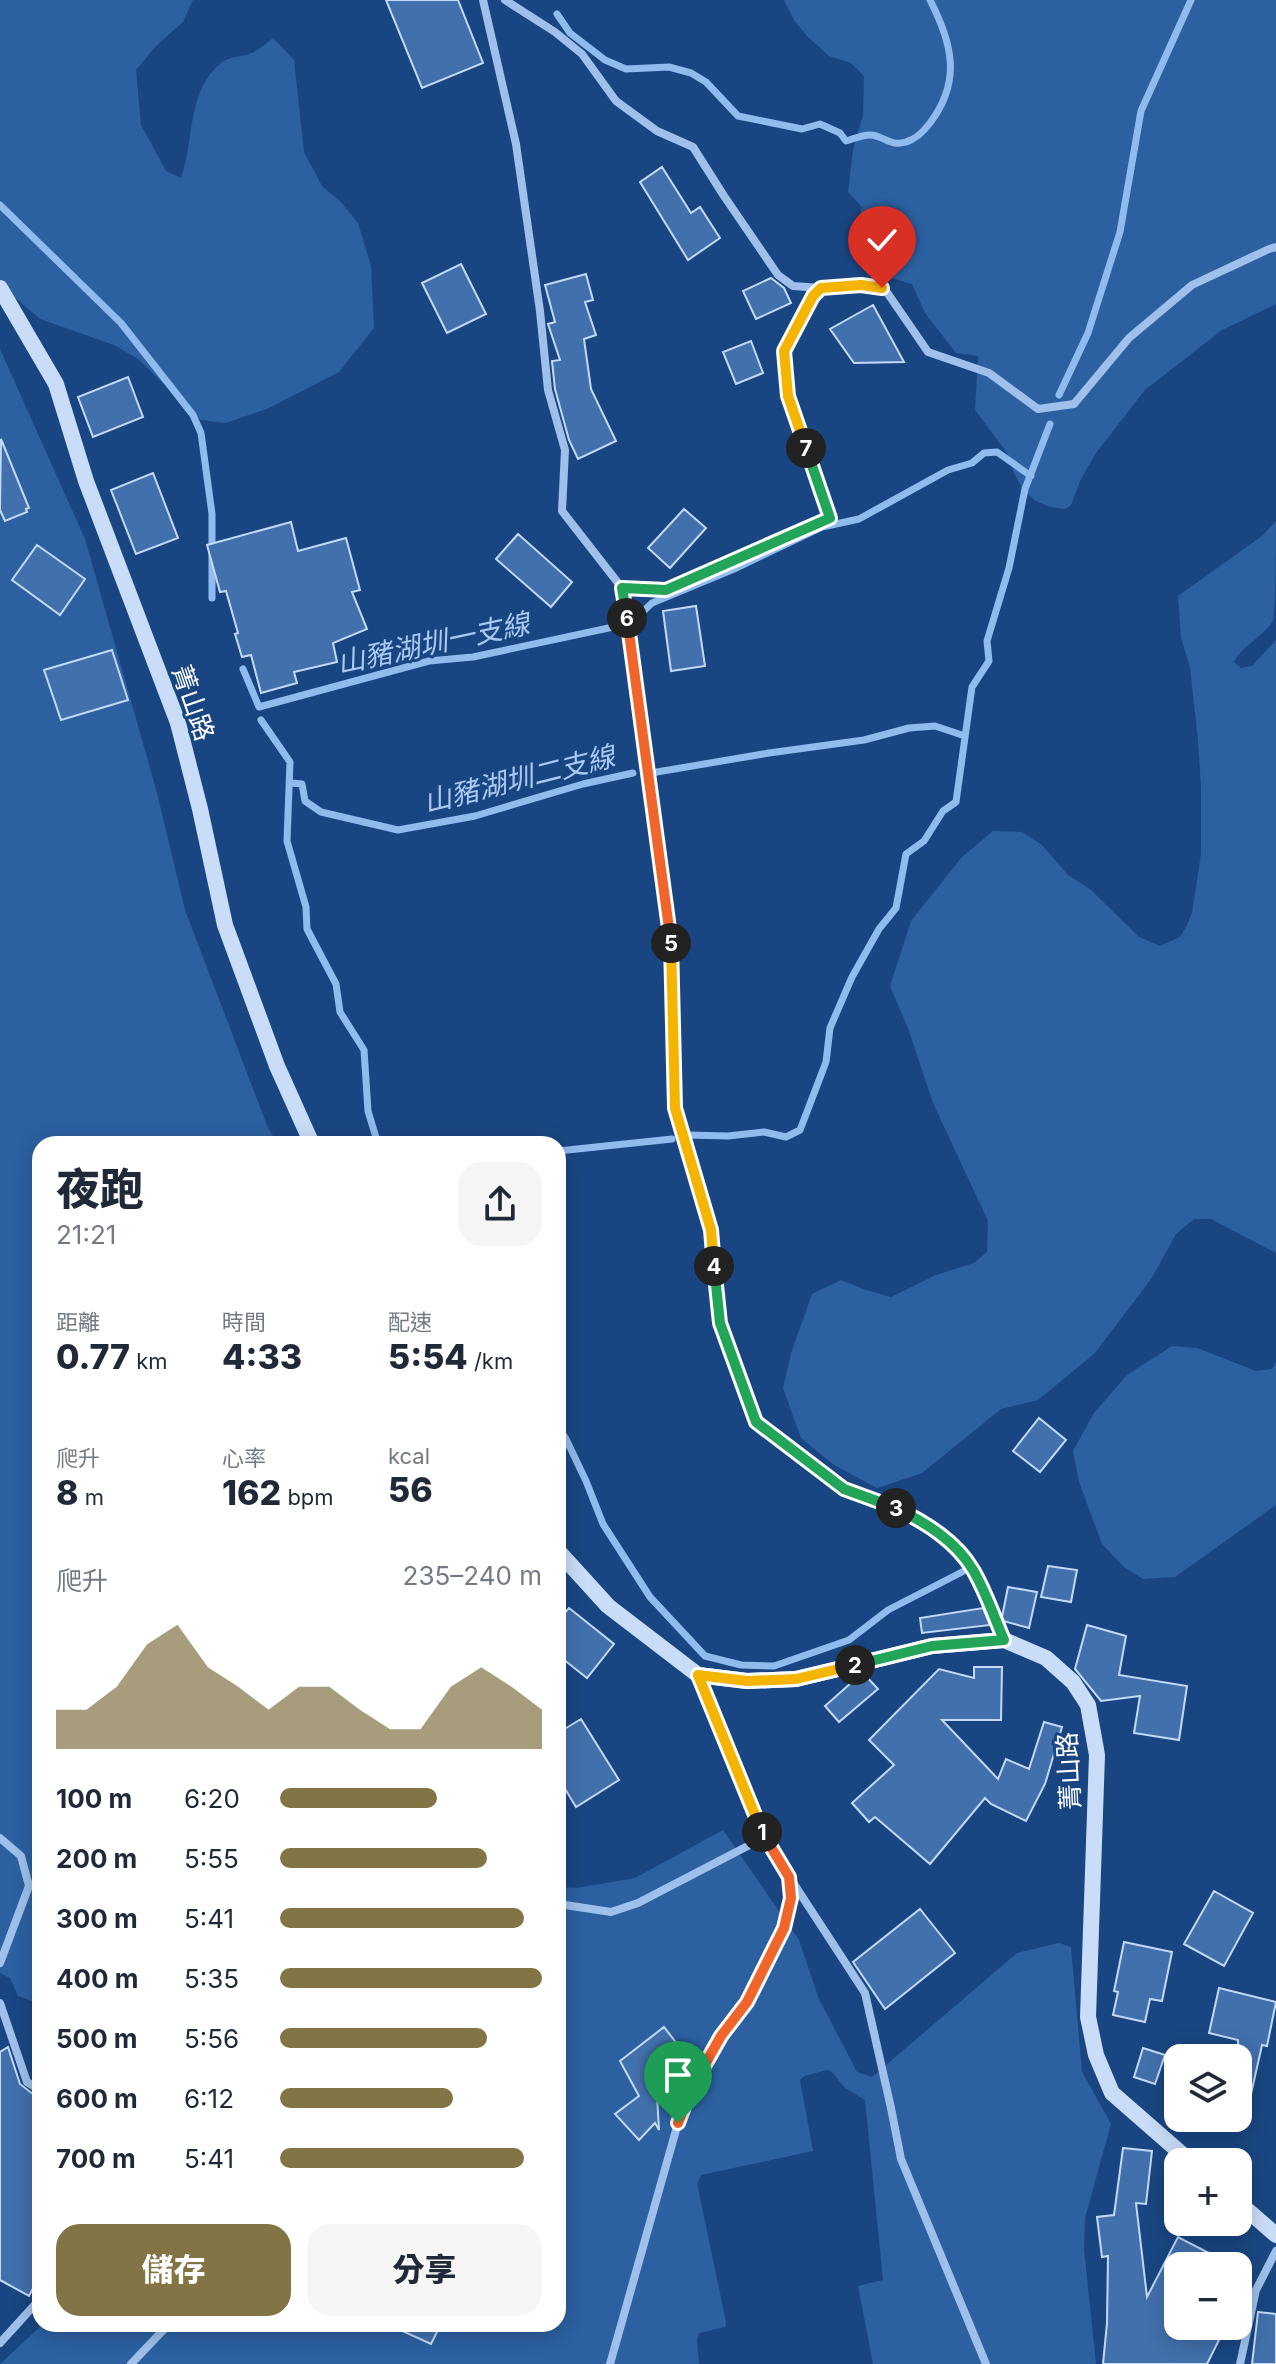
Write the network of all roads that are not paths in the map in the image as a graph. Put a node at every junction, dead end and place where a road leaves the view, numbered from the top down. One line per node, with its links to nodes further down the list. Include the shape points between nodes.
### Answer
1 (483, 0): 6 (street, via 516,144 548,390 565,450 562,511)
2 (505, 0): 5 (street, via 582,54 616,101 657,131 693,147 778,275 793,286)
3 (1276, 247): 5 (street, via 1192,285 1129,338 1074,404 1038,409 989,373 928,352 884,288)
4 (0, 288): 7 (street, 菁山路, via 56,384 86,481 178,723 225,925)
5 (821, 288): 6 (street, via 784,351 788,396 830,518 666,590)
6 (622, 588): 9 (street, via 671,940 675,1108 711,1230 720,1323 756,1422 844,1489 888,1503 952,1544 973,1570)
7 (308, 1136)
8 (566, 1560): 10 (street, via 608,1606)
9 (1004, 1640): 10 (street, 菁山路, via 932,1646 796,1679); 18 (street, 菁山路, via 1046,1658 1073,1682 1088,1705 1097,1755 1088,2017 1112,2093)
10 (698, 1675): 11 (street)
11 (765, 1837): 13 (street); 14 (street, via 638,1903 611,1912)
12 (0, 1838): 15 (street, via 21,1856 29,1886)
13 (789, 1877): 26 (street, via 791,1898 784,1928 747,2002 690,2091 678,2123); 27 (street, via 865,1993 901,2159)
14 (566, 1905)
15 (0, 1963)
16 (0, 2003): 17 (street)
17 (32, 2085)
18 (1175, 2148)
19 (1252, 2214): 20 (street)
20 (1276, 2235)
21 (1276, 2251): 28 (street, via 1256,2290)
22 (32, 2308): 24 (street)
23 (161, 2332): 25 (street)
24 (0, 2343)
25 (131, 2364)
26 (610, 2364)
27 (986, 2364)
28 (1240, 2364)

